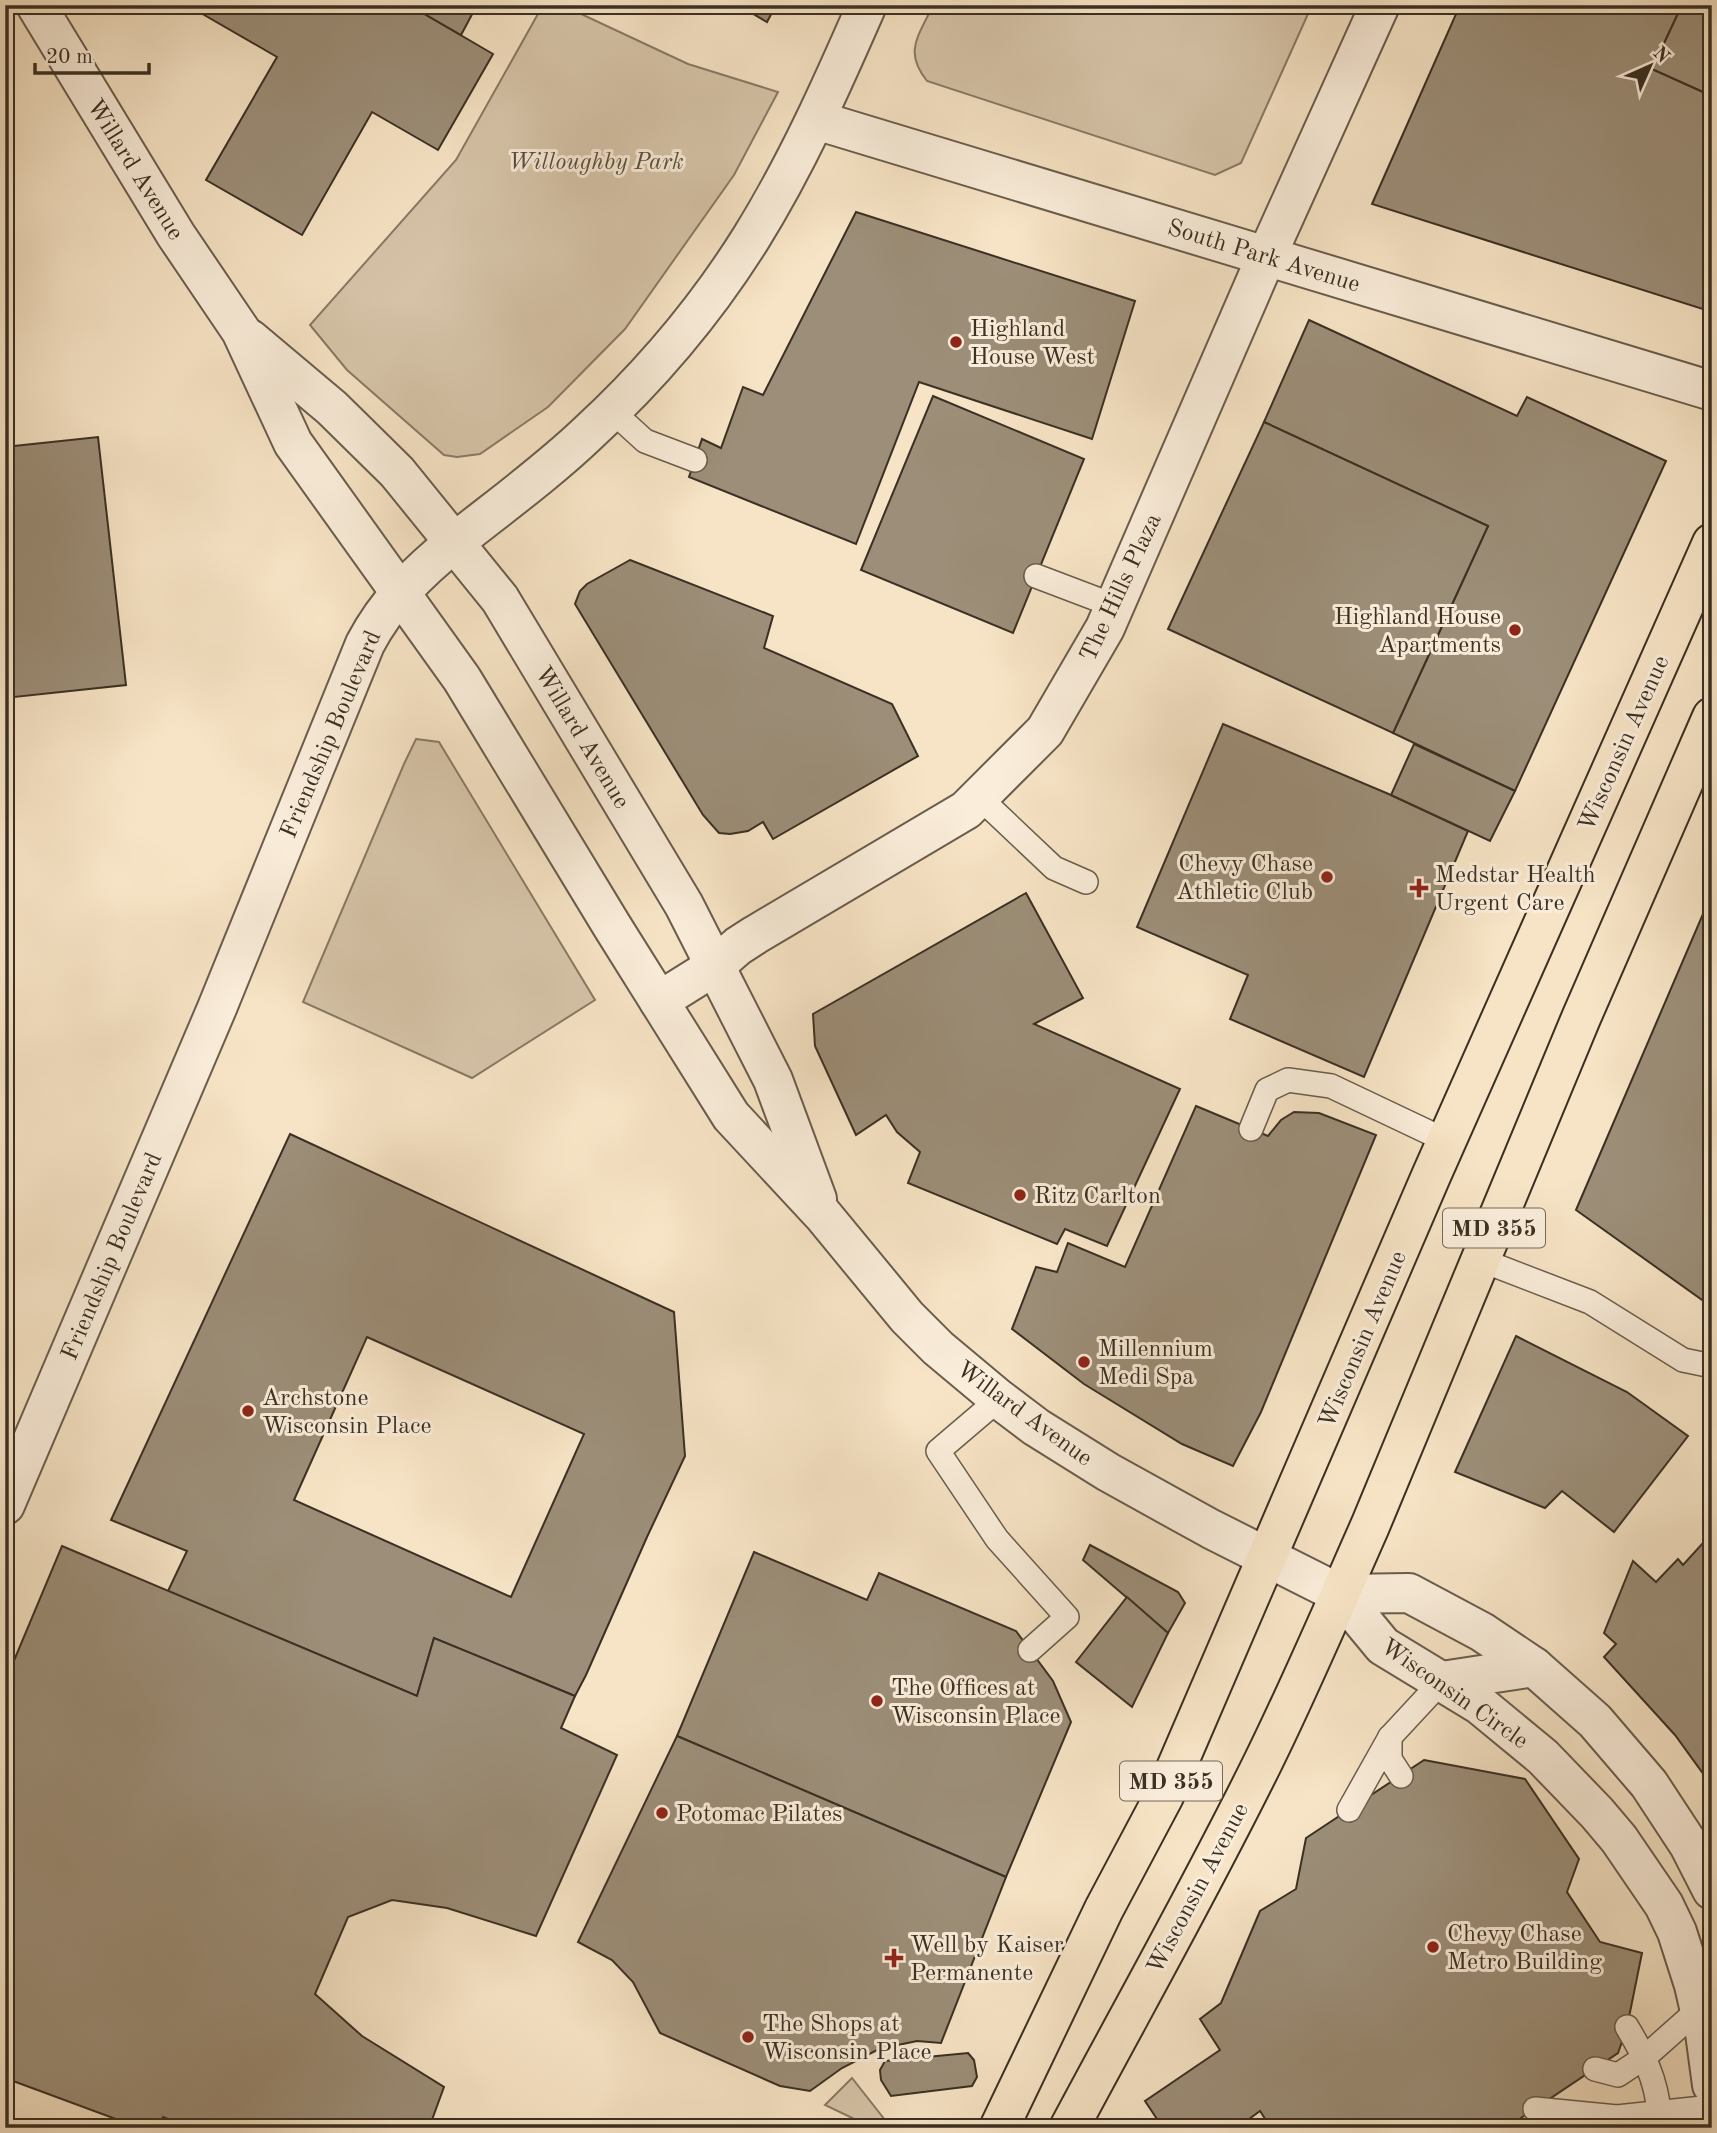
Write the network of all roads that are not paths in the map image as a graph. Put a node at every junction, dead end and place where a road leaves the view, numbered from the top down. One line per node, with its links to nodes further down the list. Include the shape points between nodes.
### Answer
1 (36, 5): 6 (street, Willard Avenue, via 169,224)
2 (867, 5): 4 (street, Friendship Boulevard)
3 (1380, 5): 5 (street, The Hills Plaza)
4 (817, 120): 5 (street, South Park Avenue); 8 (street, Friendship Boulevard, via 725,277)
5 (1267, 255): 7 (street, South Park Avenue); 14 (street, The Hills Plaza)
6 (241, 331): 10 (street, Willard Avenue, via 332,408 397,472); 13 (street, Willard Avenue, via 293,443)
7 (1712, 391)
8 (612, 411): 9 (lane, via 645,441); 10 (street, Friendship Boulevard)
9 (695, 460)
10 (455, 542): 13 (street, Friendship Boulevard); 18 (street, Willard Avenue, via 500,599 674,886)
11 (1712, 544): 21 (main road, Wisconsin Avenue / MD 355)
12 (1036, 576): 14 (lane)
13 (400, 591): 19 (street, Willard Avenue, via 462,679); 26 (street, Friendship Boulevard, via 365,644 217,1008)
14 (1115, 606): 16 (street, The Hills Plaza, via 1045,731)
15 (1712, 717): 23 (main road, Wisconsin Avenue / MD 355)
16 (979, 797): 17 (lane, via 1054,868); 18 (street, The Hills Plaza, via 966,810 746,941)
17 (1086, 882)
18 (715, 966): 19 (street, The Hills Plaza); 22 (street, Willard Avenue, via 773,1080)
19 (659, 1001): 22 (street, Willard Avenue, via 732,1116)
20 (1251, 1129): 21 (lane, via 1267,1090 1287,1080 1331,1086)
21 (1447, 1141): 27 (main road, Wisconsin Avenue / MD 355)
22 (823, 1215): 25 (street, Willard Avenue, via 907,1317)
23 (1481, 1260): 24 (lane, via 1590,1302 1684,1360); 28 (main road, Wisconsin Avenue / MD 355)
24 (1712, 1366)
25 (999, 1399): 27 (street, Willard Avenue, via 1108,1472); 29 (lane, via 938,1451 997,1539 1067,1618)
26 (5, 1505)
27 (1268, 1558): 28 (street, Wisconsin Circle); 44 (main road, Wisconsin Avenue / MD 355, via 1164,1796)
28 (1340, 1594): 30 (street, Wisconsin Circle, via 1409,1593 1482,1632); 31 (street, Wisconsin Circle, via 1383,1646); 45 (main road, Wisconsin Avenue / MD 355, via 1230,1827)
29 (1030, 1650)
30 (1534, 1667): 31 (street); 35 (street, Wisconsin Circle, via 1595,1721 1640,1773 1678,1827)
31 (1442, 1681): 32 (lane); 36 (street, Wisconsin Circle, via 1512,1729 1619,1839 1664,1905 1686,1959)
32 (1390, 1737): 33 (lane, via 1390,1759); 34 (lane)
33 (1401, 1776)
34 (1349, 1810)
35 (1712, 1890)
36 (1699, 2009): 38 (lane); 40 (street, Wisconsin Circle)
37 (1627, 2027): 38 (lane)
38 (1645, 2057): 39 (lane, via 1618,2075); 43 (lane)
39 (1595, 2069)
40 (1712, 2085)
41 (1712, 2107): 43 (lane)
42 (1535, 2109): 43 (lane, via 1617,2116)
43 (1659, 2112)
44 (999, 2128)
45 (1069, 2128)

